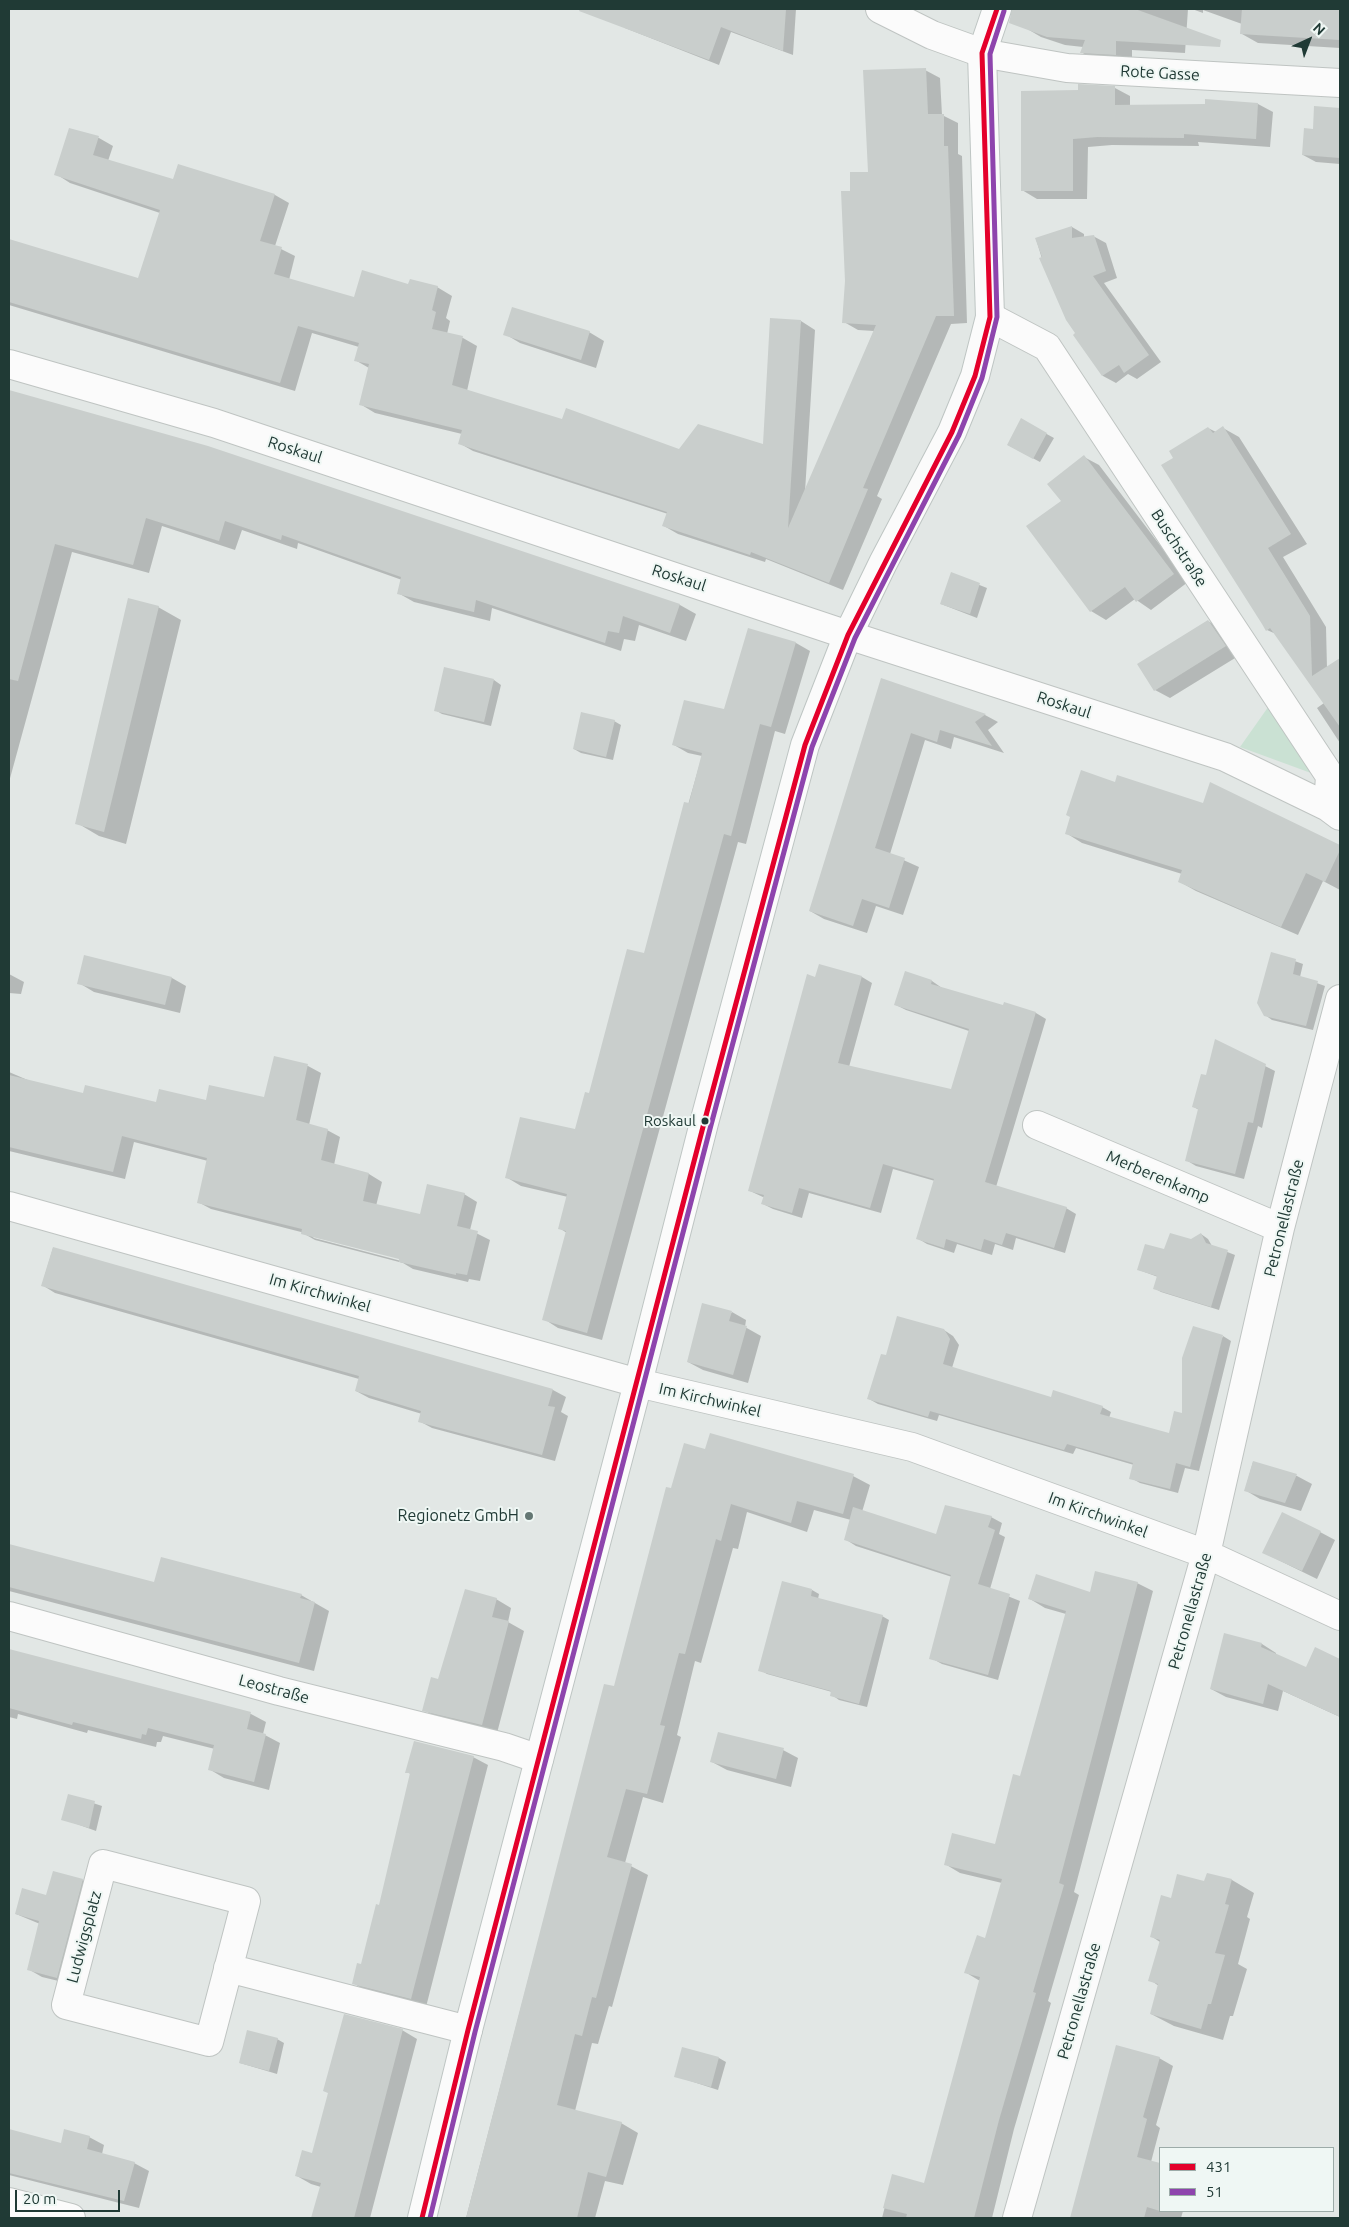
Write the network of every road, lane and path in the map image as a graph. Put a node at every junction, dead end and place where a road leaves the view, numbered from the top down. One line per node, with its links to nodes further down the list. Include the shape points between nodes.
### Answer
1 (880, 9): 3 (street, Rote Gasse, via 932,35)
2 (997, 9): 3 (street)
3 (982, 53): 4 (street, Rote Gasse, via 1068,68); 5 (street)
4 (1340, 83)
5 (990, 317): 7 (street, via 975,376 952,432 882,563); 8 (street, Buschstraße, via 1047,347 1330,776)
6 (9, 364): 7 (street, Roskaul, via 214,423)
7 (848, 636): 8 (street, Roskaul, via 1225,758); 13 (street, via 805,745)
8 (1334, 812)
9 (1340, 999): 12 (street, Petronellastraße)
10 (1037, 1125): 12 (street, Merberenkamp)
11 (9, 1206): 13 (street, Im Kirchwinkel)
12 (1280, 1228): 14 (street, Petronellastraße)
13 (638, 1383): 14 (street, Im Kirchwinkel, via 912,1447); 17 (street)
14 (1206, 1554): 16 (street, Im Kirchwinkel); 23 (street, Petronellastraße)
15 (9, 1616): 17 (street, Leostraße)
16 (1340, 1616)
17 (539, 1759): 19 (street)
18 (228, 1968): 18 (street, Ludwigsplatz, via 209,2042 66,2004 103,1864 246,1901); 19 (street)
19 (468, 2030): 22 (street)
20 (9, 2202): 21 (street)
21 (71, 2218)
22 (422, 2218)
23 (1017, 2218)

